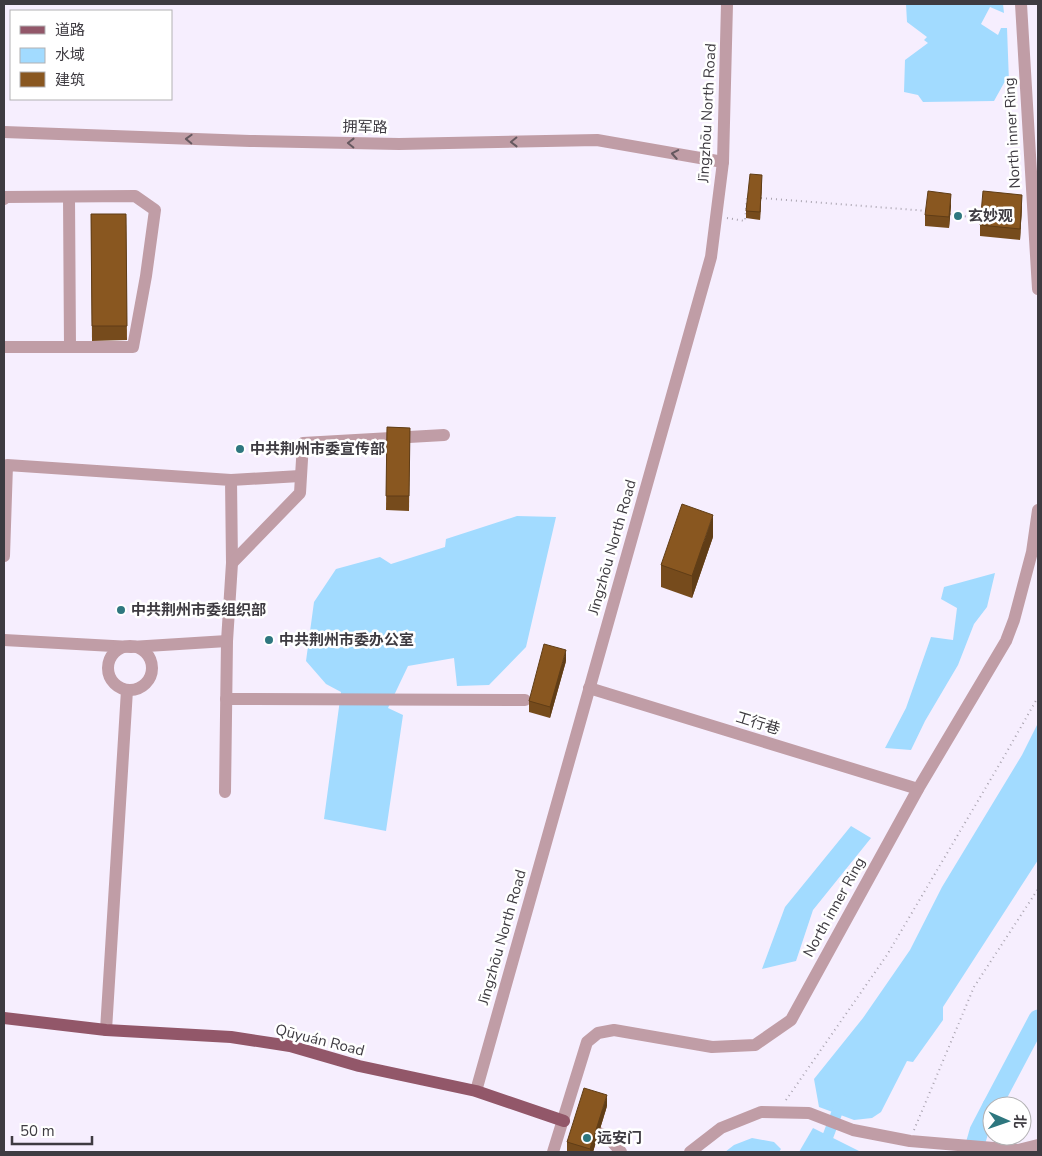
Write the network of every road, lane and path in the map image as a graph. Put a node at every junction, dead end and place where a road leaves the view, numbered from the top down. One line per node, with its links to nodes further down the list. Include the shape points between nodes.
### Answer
1 (727, 4): 4 (street, Jīngzhōu North Road)
2 (1021, 4): 11 (street, North inner Ring)
3 (4, 132): 4 (street, 拥军路, one-way to 3, via 597,140 379,143)
4 (723, 162): 9 (street, Jīngzhōu North Road)
5 (69, 197): 6 (street); 13 (street); 13 (street, via 135,196 154,210 146,276 132,346)
6 (4, 199)
7 (935, 212): 9 (path, via 748,197 745,220)
8 (943, 213): 10 (path)
9 (716, 217): 23 (street, Jīngzhōu North Road, via 711,257)
10 (985, 219)
11 (1038, 289)
12 (4, 347): 13 (street)
13 (70, 347)
14 (444, 435): 15 (street, via 303,443)
15 (300, 476): 16 (street); 19 (street, via 300,493)
16 (231, 480): 18 (street, via 7,465); 19 (street)
17 (1038, 510): 28 (street, North inner Ring, via 1032,552 1006,641)
18 (4, 556)
19 (232, 563): 21 (street)
20 (4, 640): 22 (street)
21 (226, 640): 22 (street); 26 (street)
22 (130, 646): 24 (street, via 112,656 108,670 114,683); 24 (street, via 144,651 152,670 140,688)
23 (589, 688): 28 (street, 工行巷); 33 (street, Jīngzhōu North Road)
24 (127, 690): 32 (street)
25 (1038, 697): 34 (path, via 887,955)
26 (226, 699): 27 (street); 29 (street)
27 (525, 700)
28 (918, 789): 35 (street, North inner Ring, via 791,1020 755,1046 712,1047 614,1030 598,1033 586,1042)
29 (225, 792)
30 (1038, 889): 37 (path, via 974,987)
31 (4, 1018): 32 (main road, Qūyuán Road)
32 (106, 1030): 33 (main road, Qūyuán Road, via 231,1037 290,1046 359,1066)
33 (476, 1091): 35 (main road, Qūyuán Road)
34 (777, 1112): 37 (street, via 809,1113 854,1130); 41 (street, via 761,1112 722,1128)
35 (570, 1122): 39 (street, North inner Ring)
36 (599, 1133): 40 (street, via 608,1137)
37 (914, 1142): 38 (street, via 1018,1150)
38 (1038, 1145)
39 (553, 1152)
40 (621, 1152)
41 (690, 1152)

